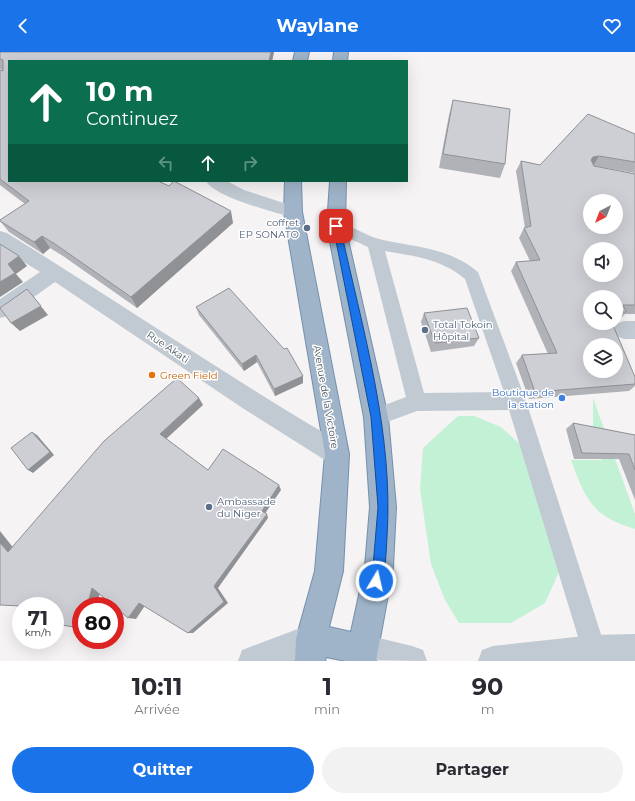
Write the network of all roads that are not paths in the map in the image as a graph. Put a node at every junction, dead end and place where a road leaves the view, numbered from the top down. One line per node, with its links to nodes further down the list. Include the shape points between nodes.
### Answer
1 (216, 182): 4 (street, via 238,194)
2 (293, 182): 4 (highway, Avenue de la Victoire)
3 (338, 182): 5 (highway)
4 (293, 212): 13 (highway, Avenue de la Victoire)
5 (336, 226): 7 (lane); 12 (highway)
6 (0, 238): 8 (street, Rue Akati)
7 (375, 244): 10 (lane, via 448,258 466,269 472,276); 11 (lane)
8 (55, 272): 9 (street); 13 (street, Rue Akati, via 276,419)
9 (0, 310)
10 (516, 401): 11 (lane); 16 (lane)
11 (417, 402): 12 (lane)
12 (376, 417): 17 (highway, via 383,507 379,567)
13 (337, 454): 15 (highway, Avenue de la Victoire, via 328,571)
14 (635, 649): 16 (street)
15 (311, 650): 17 (highway); 18 (street)
16 (594, 650): 20 (street)
17 (362, 655): 19 (street)
18 (253, 661)
19 (412, 661)
20 (492, 661)

